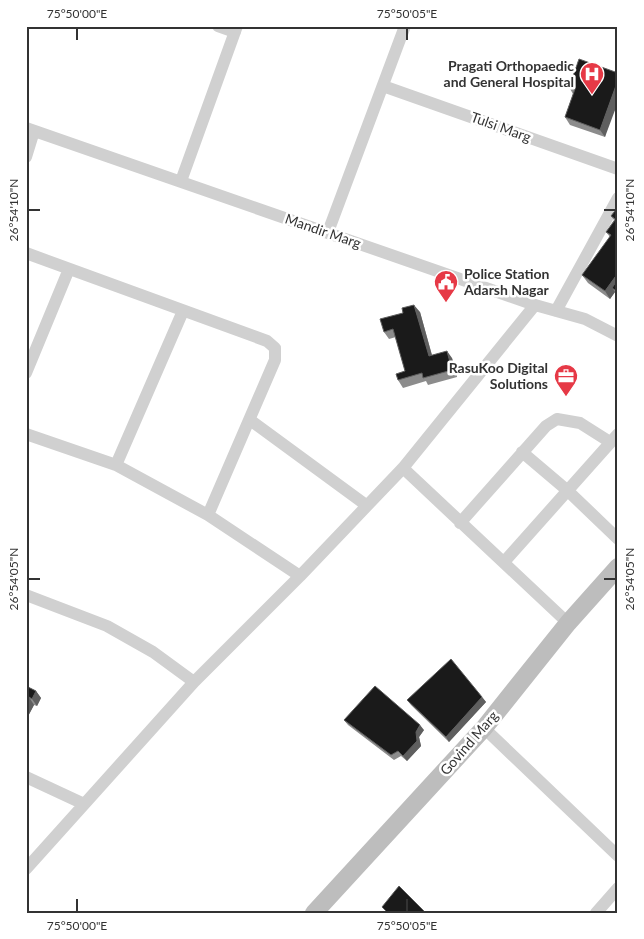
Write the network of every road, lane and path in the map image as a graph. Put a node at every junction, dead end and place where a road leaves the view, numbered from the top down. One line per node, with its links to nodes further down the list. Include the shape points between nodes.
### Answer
1 (218, 26): 3 (street)
2 (405, 26): 4 (street)
3 (236, 29): 8 (street)
4 (383, 86): 7 (street, Tulsi Marg); 10 (street)
5 (30, 130): 6 (street); 8 (street, Mandir Marg)
6 (26, 157)
7 (618, 170)
8 (181, 181): 10 (street, Mandir Marg)
9 (618, 198): 15 (street)
10 (328, 232): 13 (street, Mandir Marg)
11 (26, 253): 12 (street)
12 (69, 268): 14 (street); 17 (street)
13 (535, 305): 15 (street, Mandir Marg); 23 (street)
14 (183, 310): 18 (street, via 267,341 275,348 275,360); 22 (street)
15 (556, 311): 16 (street, Mandir Marg, via 585,319)
16 (618, 336)
17 (26, 373)
18 (250, 420): 25 (street); 26 (street)
19 (26, 434): 22 (street)
20 (614, 438): 21 (street, via 580,423 558,419 546,426); 24 (street)
21 (522, 452): 24 (street); 27 (street)
22 (116, 465): 26 (street)
23 (403, 468): 25 (street); 27 (street)
24 (568, 491): 28 (street); 29 (street)
25 (366, 505): 31 (street)
26 (208, 515): 31 (street)
27 (460, 523): 29 (street)
28 (618, 539)
29 (504, 562): 33 (street)
30 (618, 567): 33 (street, Govind Marg)
31 (300, 576): 34 (street)
32 (26, 595): 34 (street, via 107,626 153,652)
33 (568, 623): 35 (street, Govind Marg)
34 (194, 682): 37 (street)
35 (484, 728): 38 (street); 41 (street, Govind Marg)
36 (26, 777): 37 (street)
37 (84, 804): 39 (street)
38 (618, 856)
39 (26, 869)
40 (618, 888): 42 (street)
41 (314, 913)
42 (596, 913)

